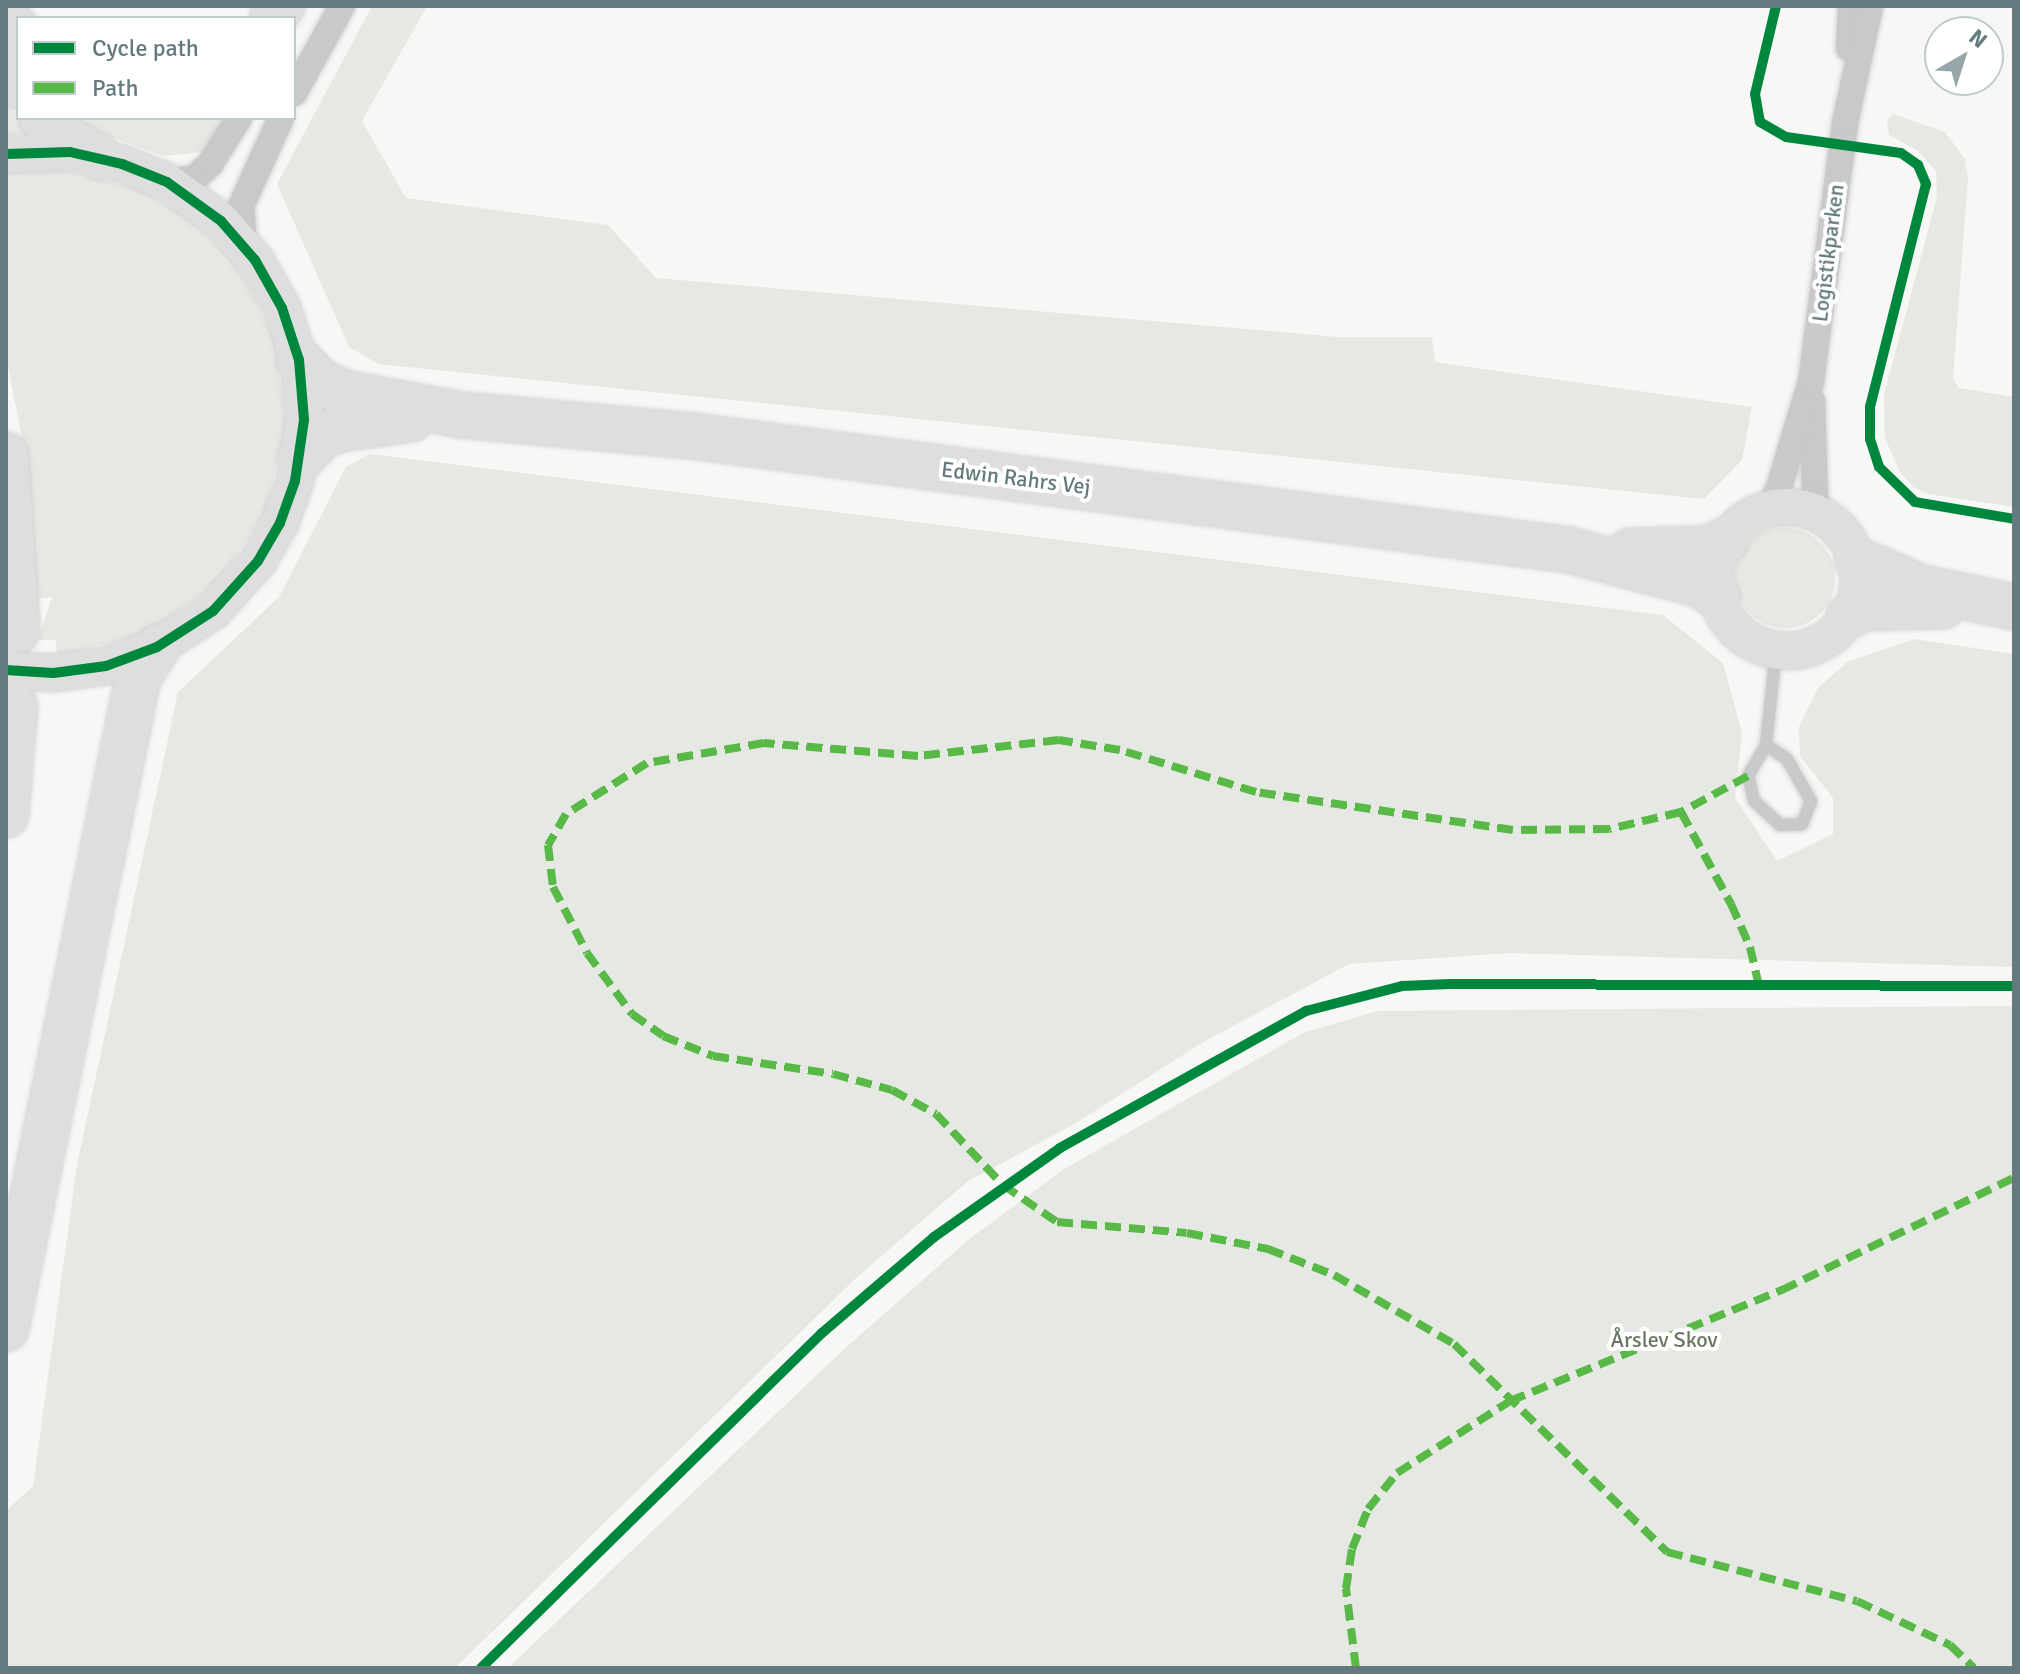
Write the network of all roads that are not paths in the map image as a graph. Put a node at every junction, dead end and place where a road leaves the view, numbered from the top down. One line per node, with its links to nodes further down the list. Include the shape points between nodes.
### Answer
1 (342, 6): 4 (street)
2 (1851, 6): 8 (street, Logistikparken)
3 (1870, 6): 8 (street, Logistikparken)
4 (296, 89)
5 (44, 120): 10 (highway, via 59,135)
6 (238, 120): 11 (street, via 202,171 182,182)
7 (280, 120): 12 (street, via 241,206)
8 (1845, 123): 14 (street, Logistikparken)
9 (6, 154): 10 (street)
10 (99, 157): 11 (street)
11 (167, 182): 12 (street, via 221,221)
12 (244, 245): 13 (street, via 282,308)
13 (299, 360): 15 (highway, via 318,380 344,393); 17 (street, via 304,400)
14 (1811, 382): 18 (street, Logistikparken, via 1778,491); 19 (street, Logistikparken, via 1815,498)
15 (461, 415): 17 (highway, via 339,429 323,436); 21 (highway, Edwin Rahrs Vej, via 721,440)
16 (6, 455): 28 (highway)
17 (300, 459): 26 (street, via 284,512 258,561 213,611)
18 (1767, 509): 19 (street, via 1805,508); 20 (street, via 1744,521)
19 (1822, 516): 22 (street, via 1844,535)
20 (1726, 540): 21 (highway, via 1707,549); 23 (street, via 1716,567)
21 (1569, 550): 23 (highway, via 1686,580)
22 (1857, 560): 24 (highway, via 1922,588); 25 (street, via 1859,589)
23 (1717, 596): 27 (street, via 1738,632)
24 (2002, 606): 25 (highway, via 1892,605 1863,608)
25 (1849, 616): 27 (street, via 1812,647)
26 (157, 647): 28 (street, via 79,671); 31 (highway, via 138,678)
27 (1776, 650): 29 (lane)
28 (13, 669): 30 (highway)
29 (1766, 745): 29 (lane, via 1787,759 1811,801 1802,824 1780,825 1754,801 1748,776)
30 (6, 815)
31 (6, 1329)

